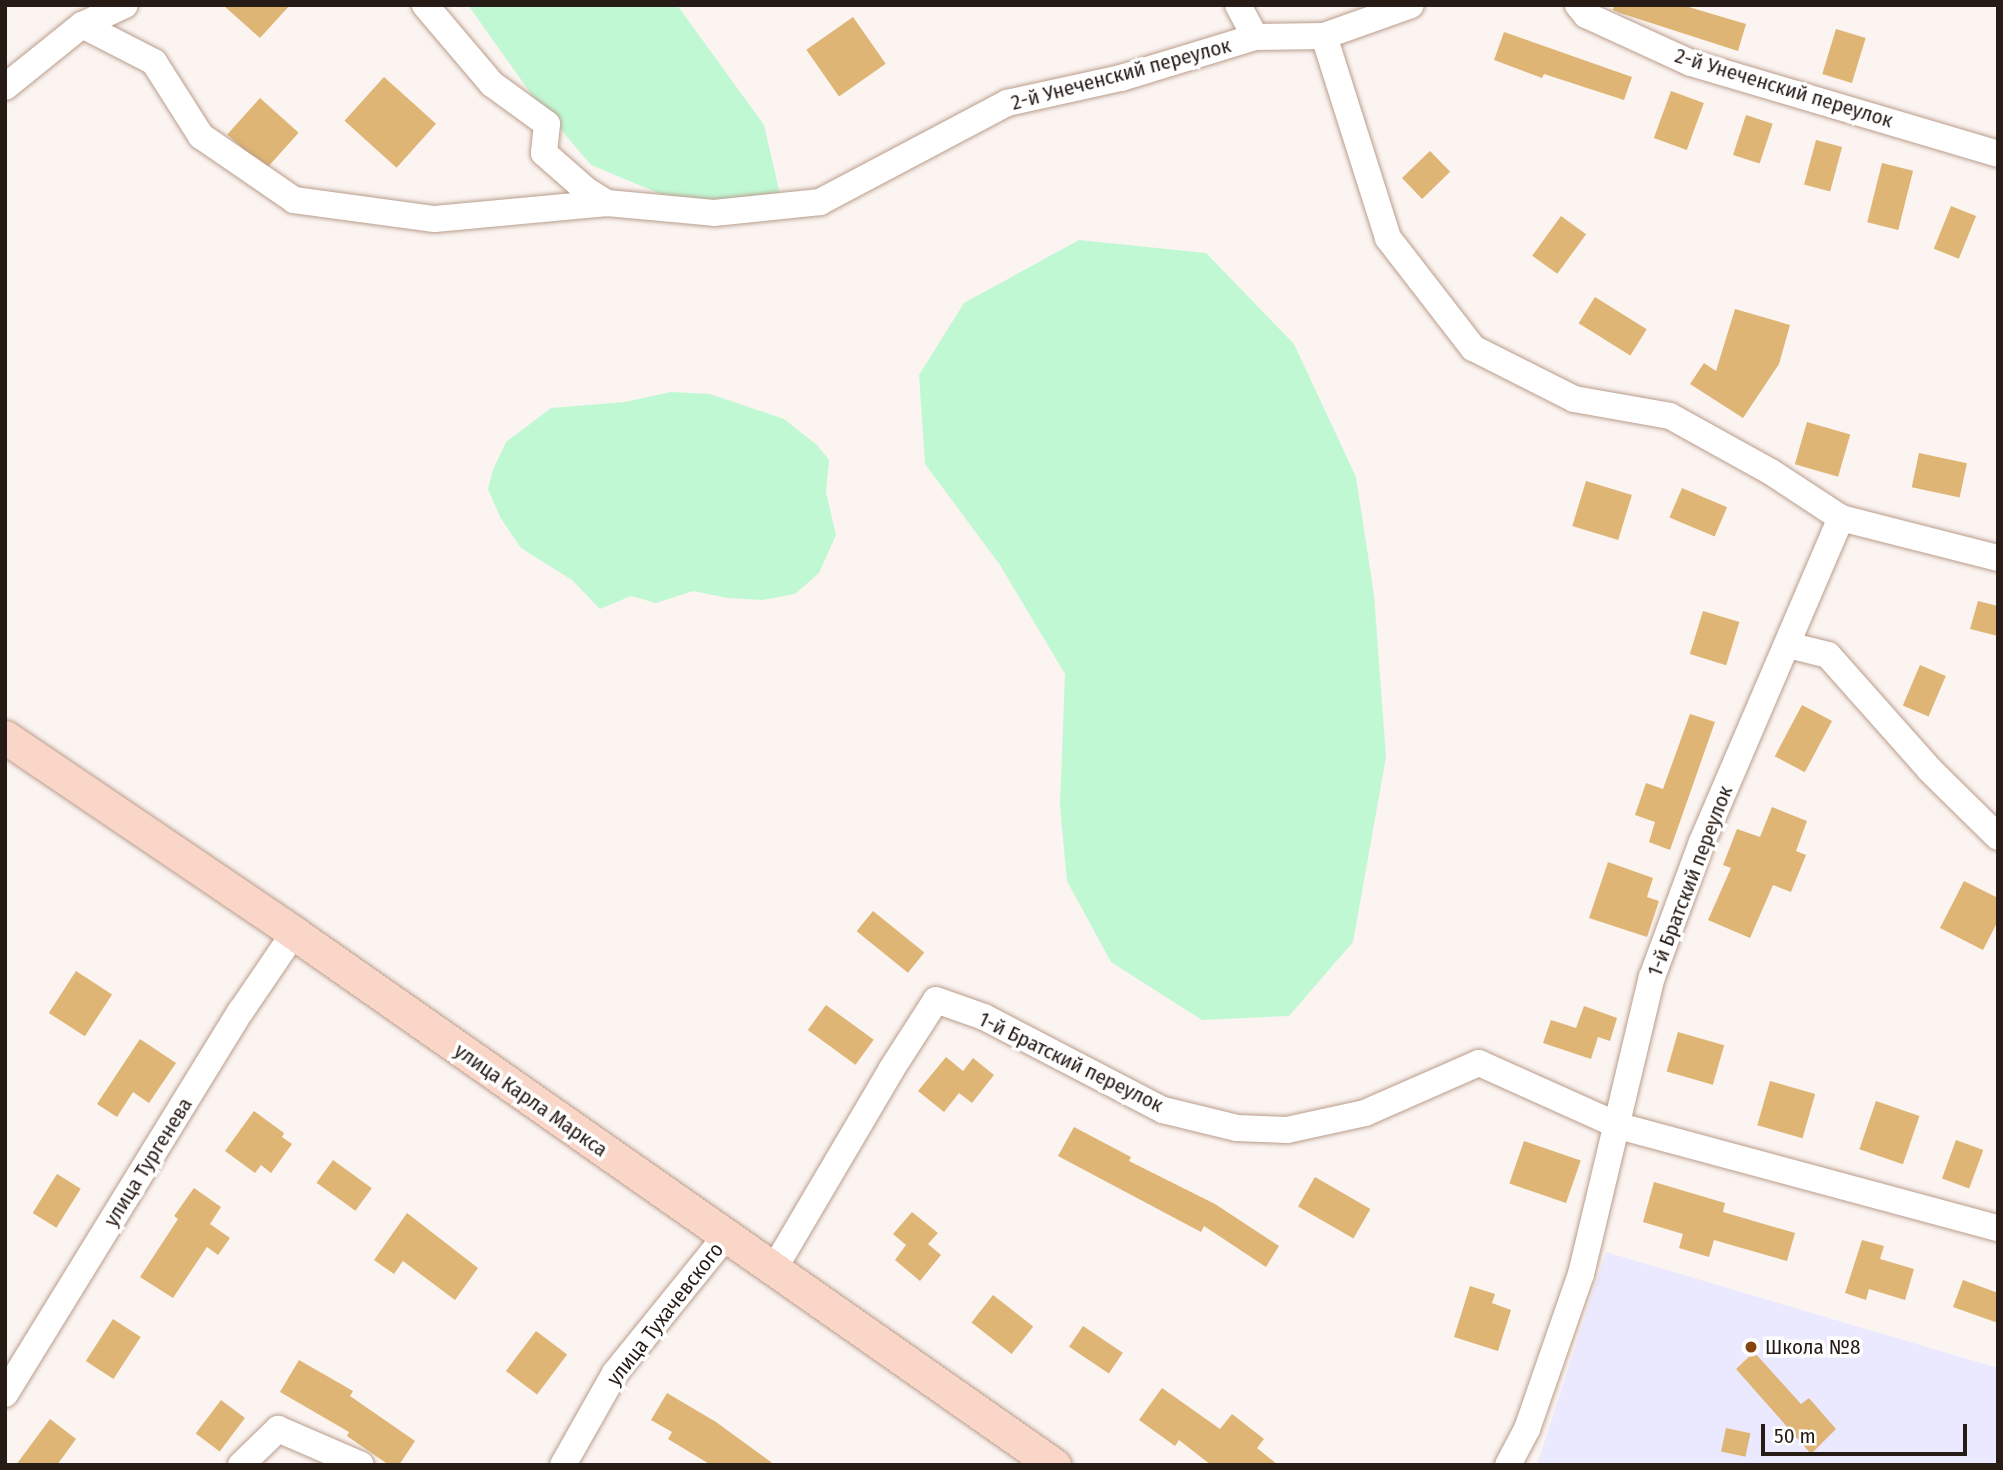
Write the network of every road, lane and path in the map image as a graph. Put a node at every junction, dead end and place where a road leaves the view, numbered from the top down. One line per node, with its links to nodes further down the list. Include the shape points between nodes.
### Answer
1 (125, 5): 7 (street)
2 (425, 5): 12 (street, via 492,84 547,124 544,153)
3 (1238, 5): 9 (street)
4 (1411, 5): 6 (street, 2-й Унеченский переулок)
5 (1578, 5): 11 (street, 2-й Унеченский переулок, via 1586,15 1691,63)
6 (1362, 12): 8 (street, 2-й Унеченский переулок)
7 (82, 25): 10 (street); 12 (street, 2-й Унеченский переулок, via 154,62 201,136 294,200 435,219)
8 (1324, 36): 9 (street, 2-й Унеченский переулок); 13 (street, via 1388,237 1473,348 1574,399 1670,416 1771,472)
9 (1255, 37): 12 (street, 2-й Унеченский переулок, via 1121,78 1007,103 820,202 714,213)
10 (5, 87)
11 (1998, 153)
12 (607, 203)
13 (1841, 518): 14 (street); 15 (street, 1-й Братский переулок)
14 (1998, 558)
15 (1788, 645): 17 (street, via 1828,654 1930,770); 19 (street, 1-й Братский переулок, via 1702,842 1652,977)
16 (5, 737): 18 (main road, улица Карла Маркса)
17 (1998, 837)
18 (294, 933): 21 (main road, улица Карла Маркса); 23 (street, улица Тургенева)
19 (1619, 1126): 20 (street, 1-й Братский переулок); 22 (street, 1-й Братский переулок, via 1479,1063 1365,1113 1287,1130 1237,1128 1164,1110 984,1017 936,1000); 28 (street, 1-й Братский переулок, via 1581,1274 1527,1429)
20 (1998, 1228)
21 (725, 1237): 22 (main road, улица Карла Маркса); 26 (street, улица Тухачевского, via 615,1373)
22 (774, 1269): 27 (main road, улица Карла Маркса)
23 (5, 1394)
24 (241, 1465): 25 (street, via 278,1429)
25 (361, 1465)
26 (563, 1465)
27 (1054, 1465)
28 (1508, 1465)

